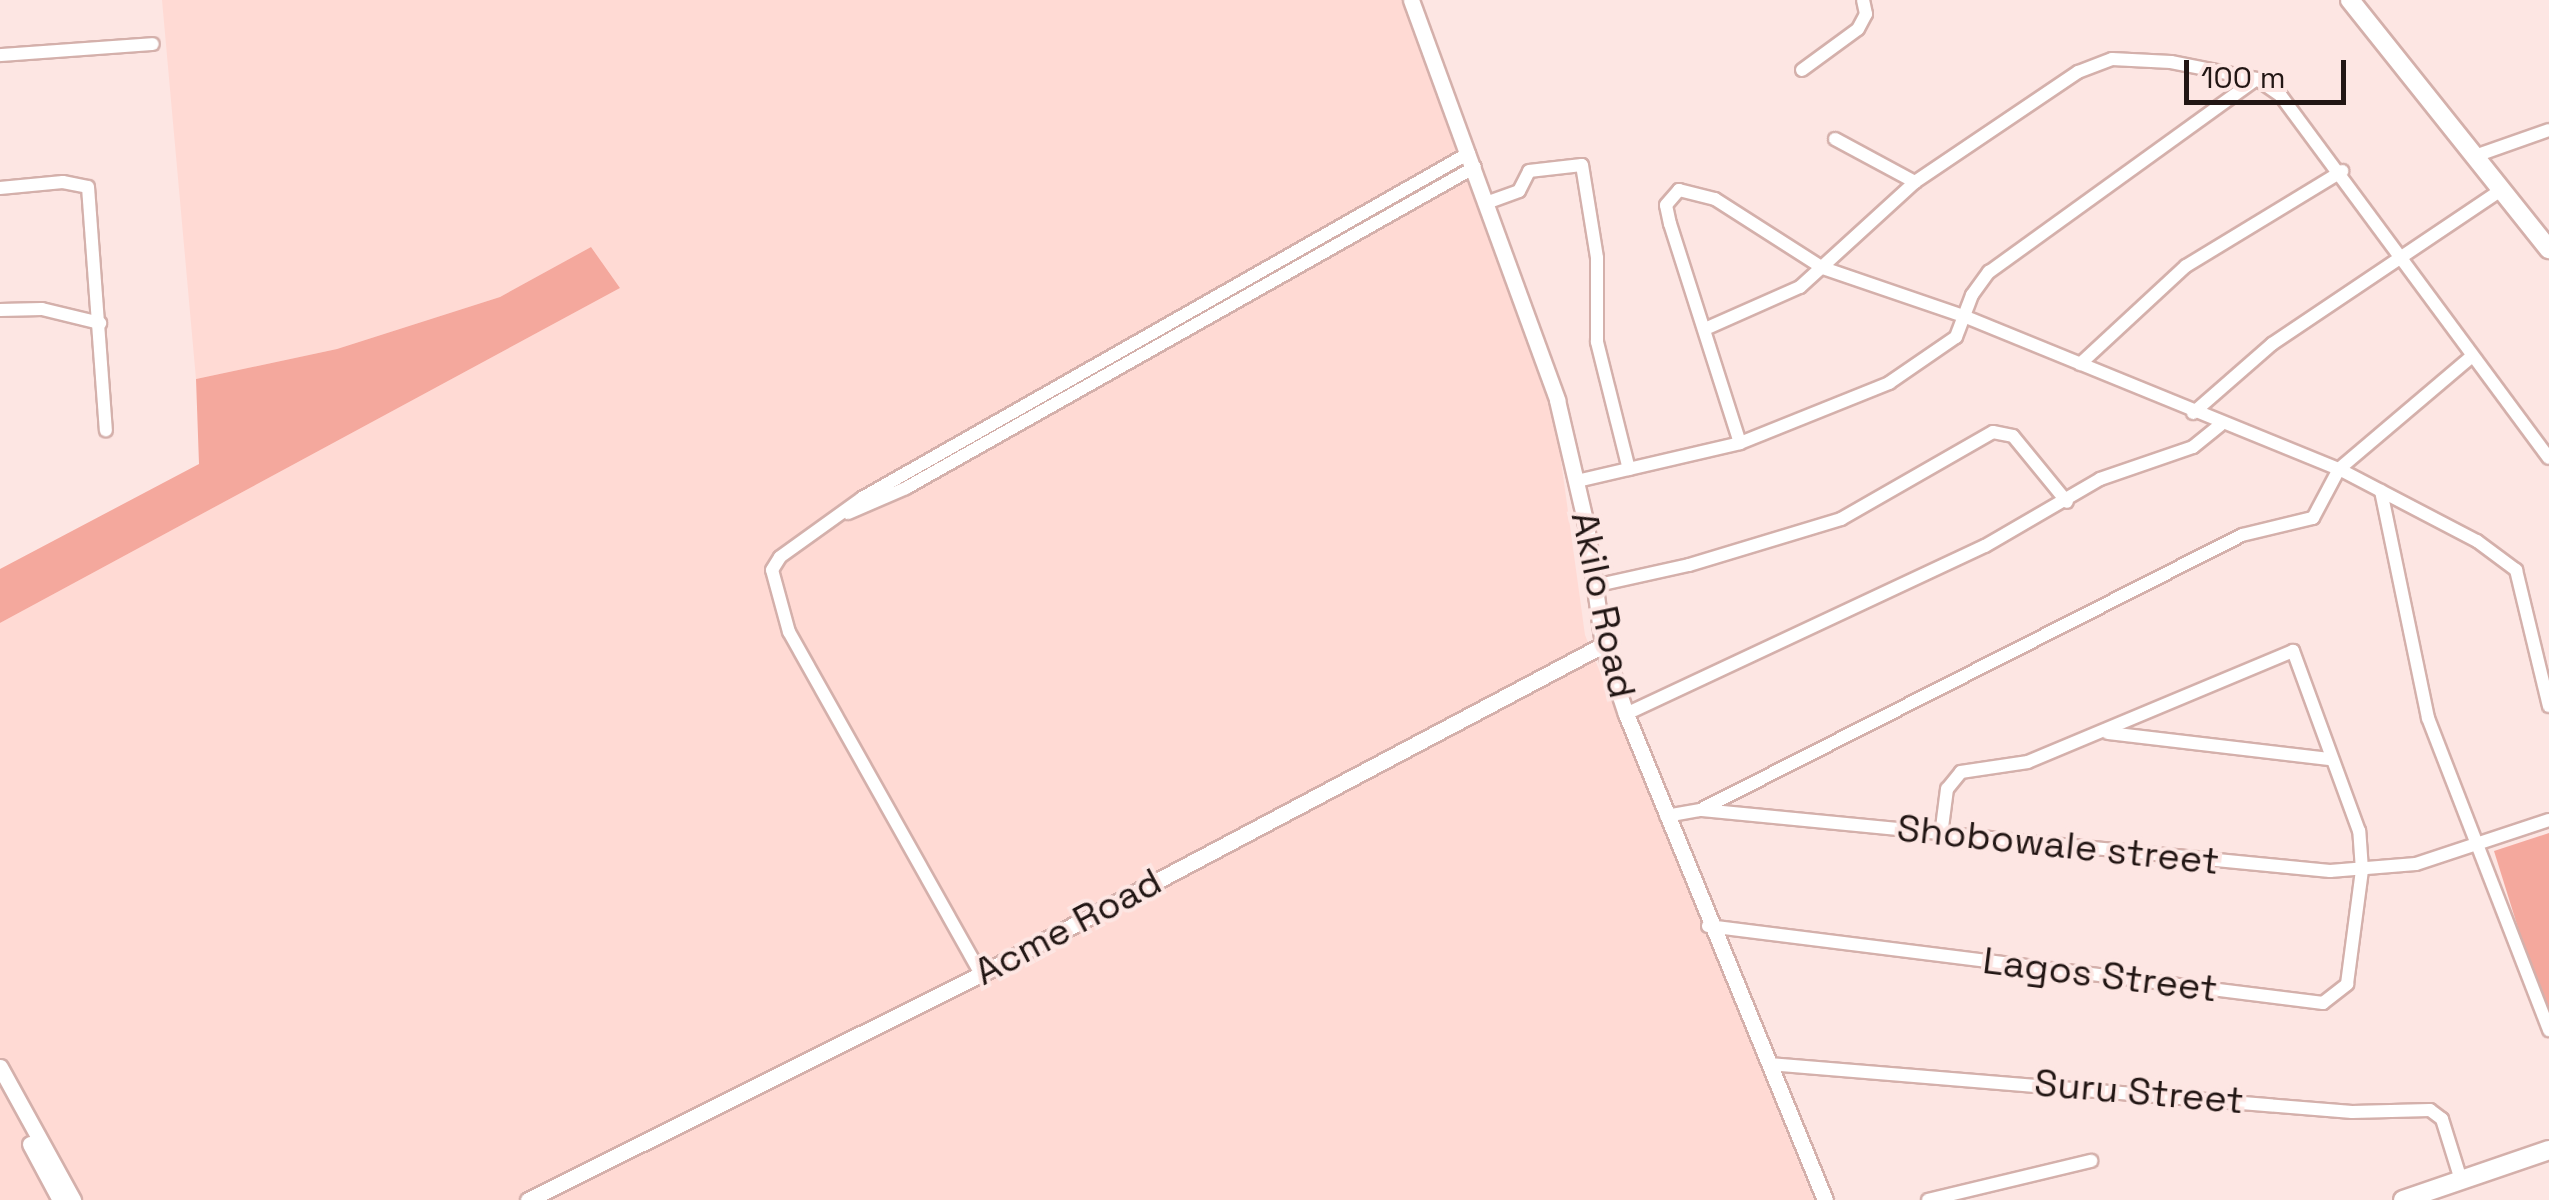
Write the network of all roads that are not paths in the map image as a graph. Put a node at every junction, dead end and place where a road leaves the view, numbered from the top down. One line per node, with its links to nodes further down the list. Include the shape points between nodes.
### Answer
1 (1411, 0): 11 (street, Akilo Road)
2 (1864, 0): 6 (street, via 1858,29)
3 (2350, 0): 10 (main road)
4 (153, 44): 5 (street)
5 (0, 55)
6 (1802, 70)
7 (2256, 78): 12 (street, via 2281,96); 13 (street, via 2171,62 2101,62 2028,101); 21 (street, via 1989,272 1972,294)
8 (2549, 130): 10 (street)
9 (1836, 140): 13 (street)
10 (2475, 156): 15 (main road)
11 (1472, 160): 16 (street, Akilo Road); 49 (street, via 780,557 771,583 778,607)
12 (2342, 171): 18 (street); 25 (street, via 2186,266)
13 (1915, 182): 19 (street)
14 (0, 188): 22 (street, via 63,182 88,187)
15 (2501, 190): 17 (main road); 18 (street)
16 (1486, 203): 31 (street, via 1519,191 1530,171 1582,165 1597,258 1597,342); 33 (street, Akilo Road, via 1557,400)
17 (2549, 249)
18 (2406, 257): 24 (street); 26 (street, via 2272,344)
19 (1823, 268): 21 (street); 23 (street, via 1800,287); 23 (street, via 1716,199 1697,190 1674,192 1666,205 1670,224)
20 (0, 310): 22 (street, via 42,309)
21 (1966, 317): 25 (street); 29 (street, via 1950,343 1869,395)
22 (100, 323): 28 (street)
23 (1706, 328): 29 (street)
24 (2470, 358): 30 (street); 32 (street)
25 (2080, 364): 26 (street)
26 (2193, 413): 27 (street)
27 (2220, 425): 32 (street); 35 (street, via 2193,448 2100,479)
28 (106, 430)
29 (1740, 443): 31 (street)
30 (2549, 458)
31 (1629, 469): 33 (street)
32 (2339, 469): 34 (street); 42 (street, via 2313,518 2242,536)
33 (1577, 480): 36 (street, Akilo Road)
34 (2381, 492): 38 (street, via 2477,541 2516,570); 46 (street, via 2428,718)
35 (2067, 502): 36 (street, via 2013,436 1993,432 1841,519); 39 (street)
36 (1594, 586): 37 (street, Akilo Road)
37 (1603, 645): 39 (street, Akilo Road); 49 (street, Acme Road)
38 (2549, 706)
39 (1626, 714): 43 (street, Akilo Road)
40 (2104, 733): 41 (street); 41 (street, Lagos Street, via 2293,652); 45 (street, via 2028,762 1962,772 1947,789)
41 (2328, 759): 47 (street, Lagos Street, via 2354,809)
42 (1700, 810): 43 (street); 45 (street, Shobowale street)
43 (1666, 816): 48 (street, Akilo Road)
44 (2549, 820): 46 (street, Shobowale street)
45 (1941, 835): 47 (street, Shobowale street)
46 (2475, 843): 47 (street, Shobowale street, via 2416,864); 50 (street, via 2499,889)
47 (2362, 870): 48 (street, Lagos Street, via 2347,984 2323,1003)
48 (1708, 926): 51 (street, Akilo Road)
49 (980, 974): 60 (street, Acme Road)
50 (2549, 1030)
51 (1769, 1064): 56 (street, Suru Street, via 2352,1112 2430,1110 2442,1119); 61 (street, Akilo Road)
52 (0, 1067): 59 (street)
53 (0, 1088): 58 (street)
54 (2549, 1150): 56 (main road)
55 (2092, 1161): 62 (street)
56 (2461, 1180): 57 (main road)
57 (2433, 1195): 63 (main road)
58 (60, 1200)
59 (73, 1200)
60 (528, 1200)
61 (1825, 1200)
62 (1928, 1200)
63 (2403, 1200)

